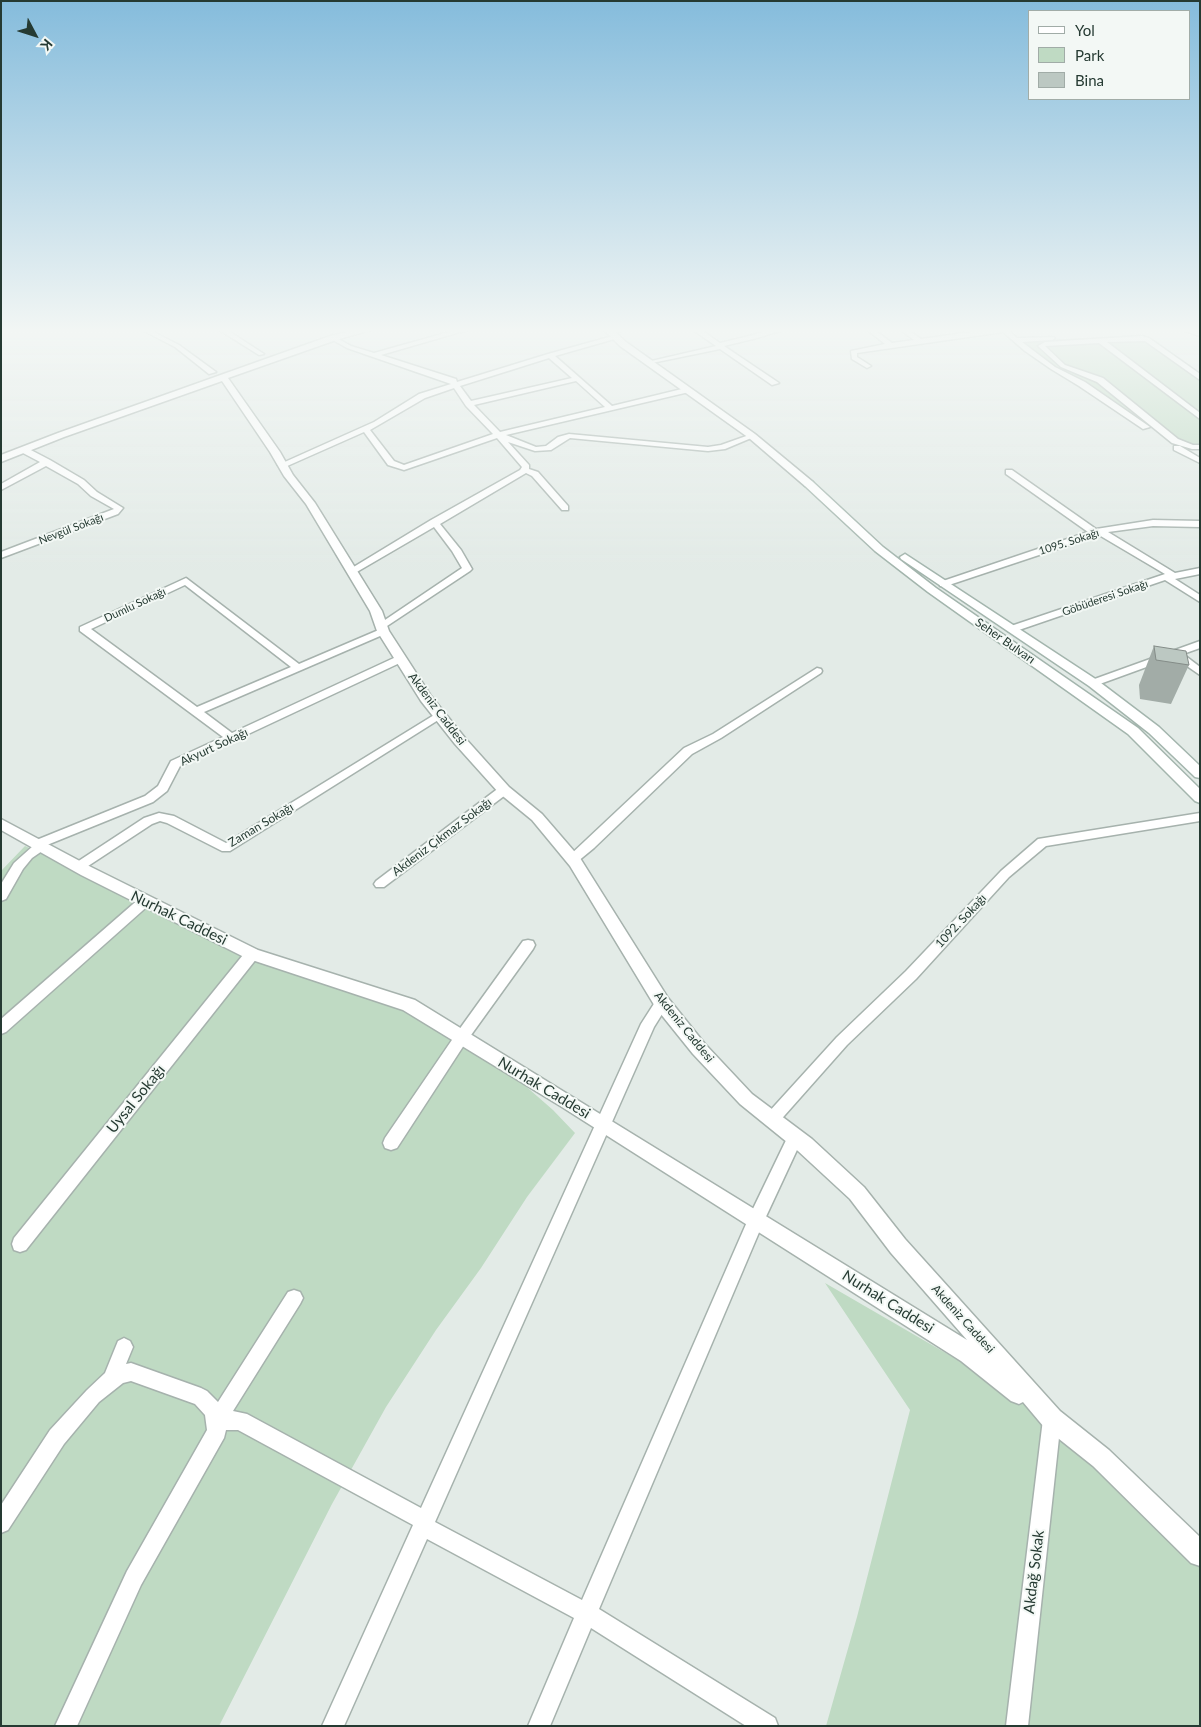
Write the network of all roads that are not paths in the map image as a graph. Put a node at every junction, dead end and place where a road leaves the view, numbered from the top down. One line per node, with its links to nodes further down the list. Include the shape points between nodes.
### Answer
1 (121, 409): 17 (street)
2 (131, 409): 16 (street)
3 (242, 409): 21 (street, Akdeniz Caddesi)
4 (402, 409): 12 (street)
5 (473, 409): 13 (street)
6 (608, 409): 13 (street)
7 (713, 409): 14 (street, Seher Bulvarı)
8 (1118, 409): 19 (street)
9 (1135, 409): 15 (street, via 1175,441)
10 (1189, 409): 11 (street)
11 (1200, 417)
12 (366, 429): 13 (street, via 391,463 404,468); 21 (street)
13 (498, 435): 14 (street, via 538,450 570,436 708,449); 22 (street, via 526,467)
14 (752, 436): 24 (street, Seher Bulvarı)
15 (1200, 448)
16 (24, 450): 18 (street); 20 (street, Nevgül Sokağı)
17 (1, 452)
18 (1, 459)
19 (1200, 460)
20 (48, 462): 25 (street); 30 (street, Nevgül Sokağı, via 82,482 118,510)
21 (282, 465): 31 (street, Akdeniz Caddesi)
22 (524, 470): 26 (street, via 535,474); 27 (street)
23 (1009, 472): 29 (street)
24 (809, 484): 34 (street, Seher Bulvarı); 50 (street, Seher Bulvarı, via 879,549 932,590 1133,731)
25 (1, 488)
26 (565, 508)
27 (434, 522): 31 (street); 36 (street, via 467,569)
28 (1200, 524): 29 (street, 1095. Sokağı, via 1153,523)
29 (1097, 532): 33 (street); 34 (street, 1095. Sokağı)
30 (1, 555)
31 (352, 571): 36 (street, Akdeniz Caddesi)
32 (1200, 571): 33 (street, Göbüderesi Sokağı)
33 (1170, 577): 35 (street); 37 (street, Göbüderesi Sokağı)
34 (943, 584): 37 (street, Seher Bulvarı)
35 (1200, 599)
36 (382, 628): 40 (street, Akdeniz Caddesi); 41 (street)
37 (1012, 630): 44 (street, Seher Bulvarı)
38 (1200, 644): 39 (street)
39 (1177, 654): 43 (street); 44 (street)
40 (400, 659): 46 (street, Akdeniz Caddesi); 47 (street, Akyurt Sokağı)
41 (298, 668): 45 (street); 45 (street, Dumlu Sokağı, via 186,582 84,629)
42 (817, 671): 54 (street, via 717,736 688,751)
43 (1200, 672)
44 (1093, 684): 48 (street, Seher Bulvarı, via 1154,730)
45 (196, 712): 47 (street, Dumlu Sokağı)
46 (439, 715): 49 (street, Akdeniz Caddesi); 55 (street, Zaman Sokağı, via 226,848 170,819 159,818 148,821)
47 (232, 738): 53 (street, Akyurt Sokağı, via 176,764 155,796)
48 (1200, 774)
49 (504, 790): 54 (street, Akdeniz Caddesi, via 537,817); 56 (street, Akdeniz Çıkmaz Sokağı)
50 (1200, 798)
51 (1200, 818): 64 (street, 1092. Sokağı, via 1042,842 1005,874 911,975 842,1041)
52 (1, 824): 53 (street, Nurhak Caddesi)
53 (39, 845): 55 (street, Nurhak Caddesi); 57 (street, Akyurt Sokağı, via 18,866)
54 (573, 859): 61 (street, Akdeniz Caddesi)
55 (78, 867): 58 (street, Nurhak Caddesi)
56 (380, 884)
57 (1, 896)
58 (145, 901): 60 (street, Nurhak Caddesi); 62 (street)
59 (528, 945): 63 (street)
60 (252, 954): 63 (street, Nurhak Caddesi, via 409,1005); 69 (street, Uysal Sokağı)
61 (662, 1003): 64 (street, Akdeniz Caddesi, via 746,1099); 65 (street, via 648,1024)
62 (1, 1028)
63 (461, 1038): 65 (street, Nurhak Caddesi); 67 (street)
64 (772, 1119): 66 (street, Akdeniz Caddesi)
65 (602, 1124): 68 (street, Nurhak Caddesi); 76 (street)
66 (794, 1137): 68 (street); 73 (street, Akdeniz Caddesi, via 857,1193 898,1246)
67 (391, 1143)
68 (756, 1220): 73 (street, Nurhak Caddesi, via 970,1353); 78 (street)
69 (20, 1244)
70 (294, 1298): 74 (street)
71 (124, 1347): 72 (street)
72 (111, 1379): 74 (street, via 131,1372 200,1397 214,1411); 75 (street, via 57,1436)
73 (1052, 1419): 77 (street, Akdeniz Caddesi, via 1101,1458); 83 (street, Akdağ Sokak)
74 (217, 1420): 76 (street, via 240,1421); 79 (street, via 217,1431 134,1578)
75 (1, 1523)
76 (424, 1524): 78 (street); 80 (street)
77 (1200, 1554)
78 (586, 1612): 81 (street); 82 (street)
79 (66, 1726)
80 (333, 1726)
81 (539, 1726)
82 (767, 1726)
83 (1017, 1726)

